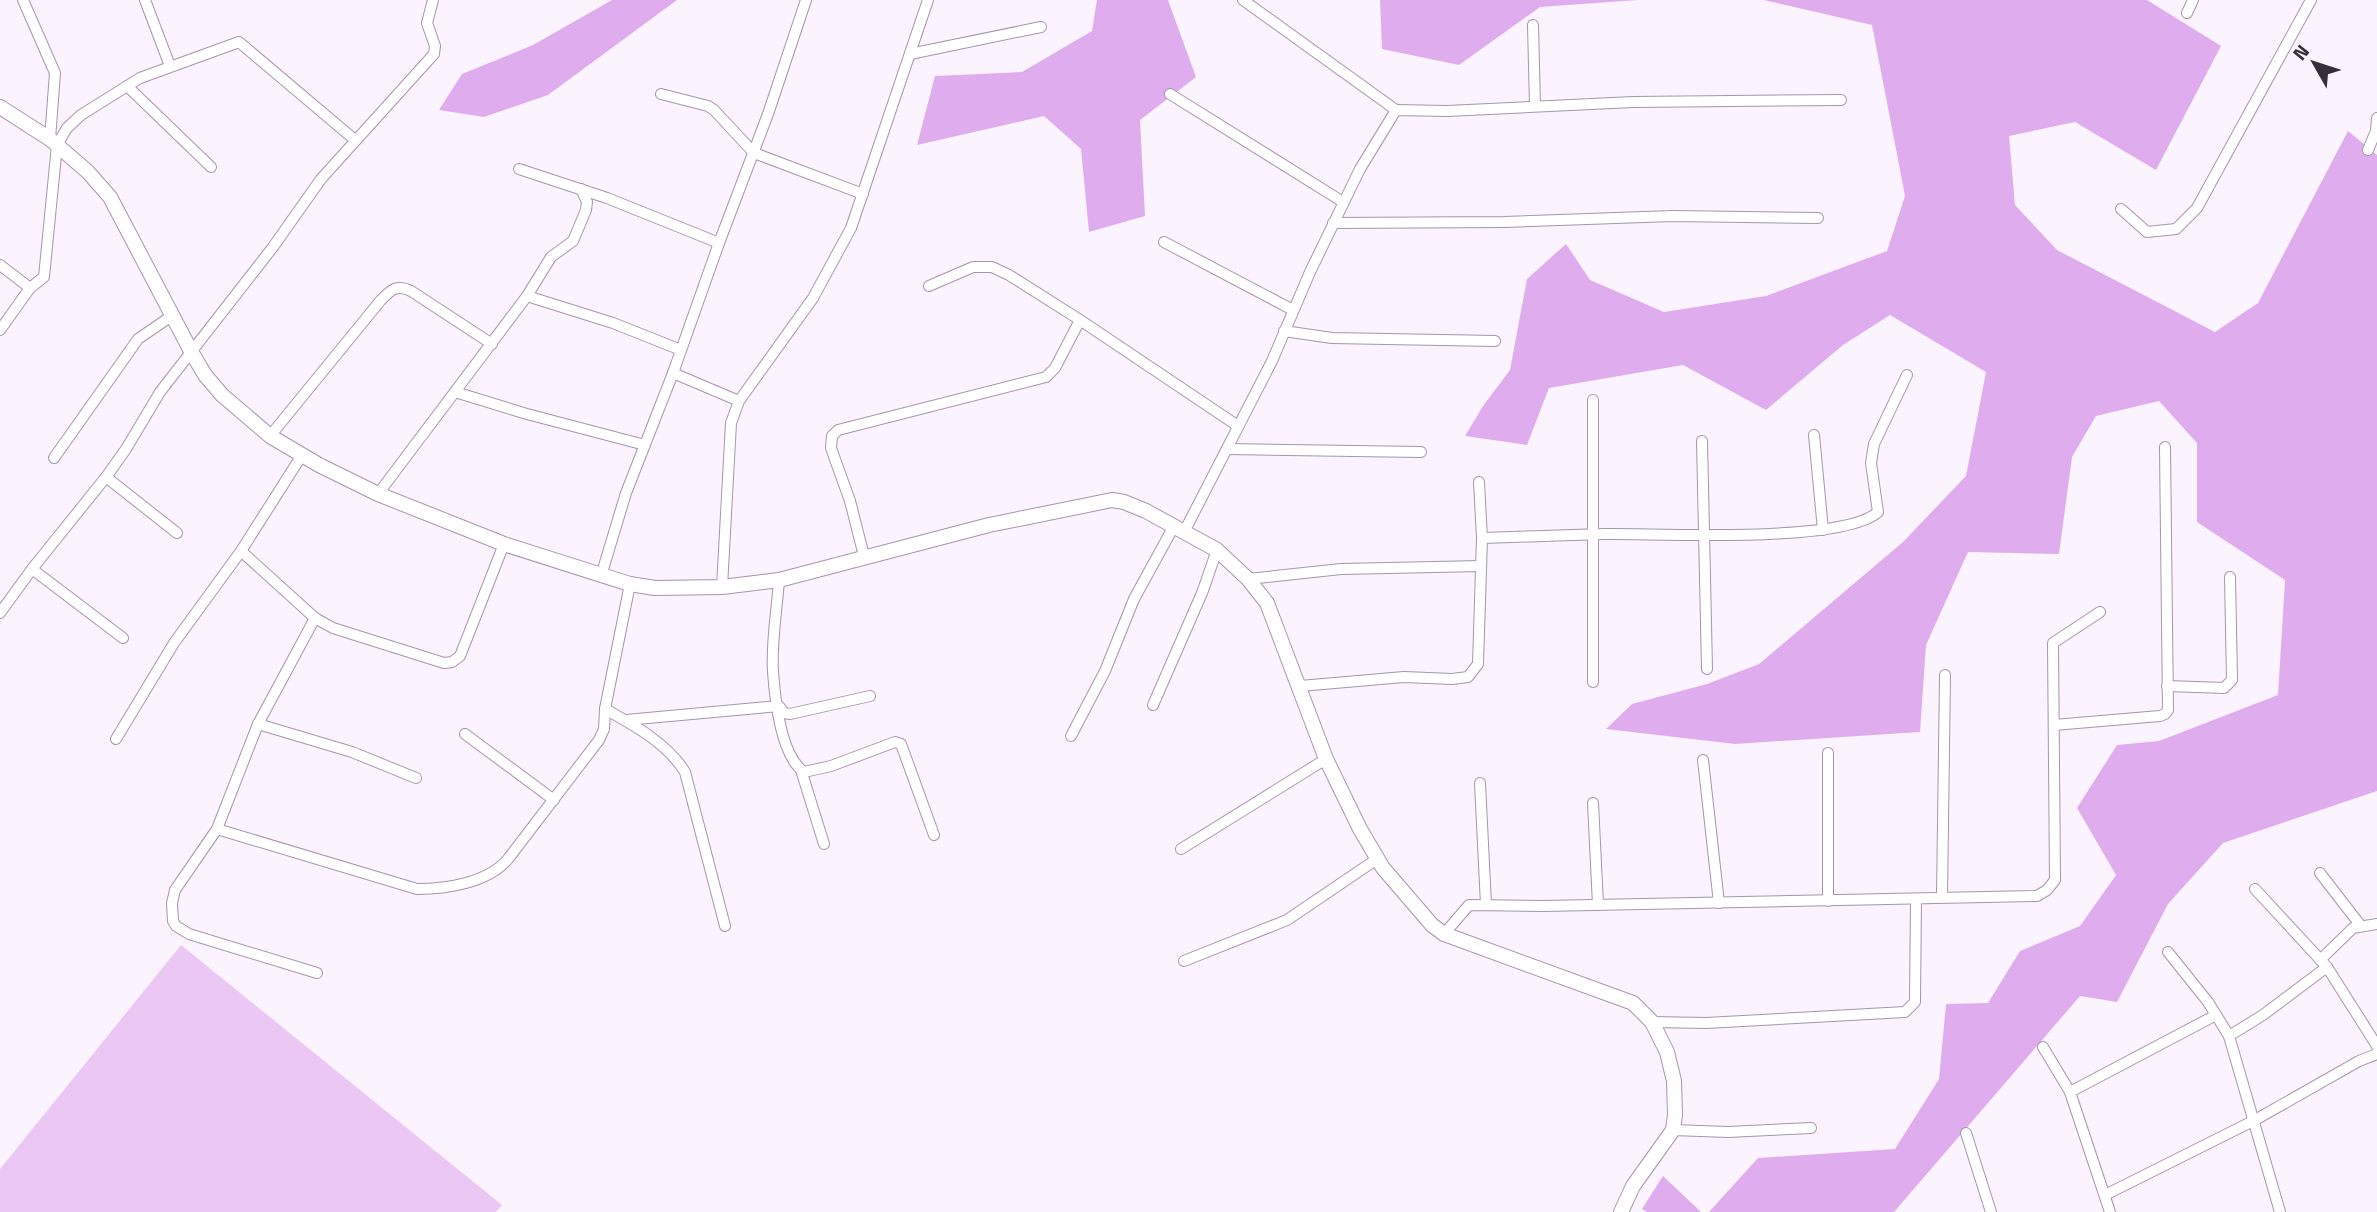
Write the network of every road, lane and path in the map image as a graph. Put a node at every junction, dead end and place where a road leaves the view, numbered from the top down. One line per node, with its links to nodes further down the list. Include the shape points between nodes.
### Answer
1 (23, 0): 24 (street, via 55,73)
2 (147, 0): 14 (street)
3 (433, 0): 23 (street, via 427,23 434,54)
4 (806, 0): 26 (street)
5 (928, 0): 13 (street)
6 (1243, 0): 9 (street)
7 (2193, 0): 10 (street)
8 (2311, 0): 32 (street, via 2197,208 2176,229 2147,232)
9 (1260, 5): 21 (street)
10 (2187, 13)
11 (1533, 25): 19 (street)
12 (1041, 27): 13 (street)
13 (910, 54): 30 (street)
14 (170, 66): 15 (street); 23 (street, via 239,42)
15 (127, 86): 24 (street, via 81,116); 27 (street)
16 (661, 94): 26 (street, via 714,110)
17 (1170, 94): 31 (street)
18 (1841, 100): 19 (street)
19 (1535, 106): 21 (street)
20 (0, 107): 24 (street)
21 (1396, 110): 31 (street)
22 (2377, 118): 25 (street)
23 (355, 140): 49 (street, via 321,178)
24 (53, 142): 39 (street, via 44,277); 42 (street, via 110,197)
25 (2368, 150)
26 (754, 153): 30 (street); 36 (street)
27 (211, 167)
28 (519, 169): 29 (street)
29 (581, 189): 36 (street); 40 (street, via 586,210 573,241 551,257)
30 (863, 194): 54 (street, via 851,228 813,298)
31 (1343, 202): 34 (street)
32 (2121, 209)
33 (1818, 218): 34 (street, via 1672,216)
34 (1333, 223): 41 (street)
35 (1164, 242): 41 (street)
36 (719, 243): 48 (street)
37 (0, 265): 39 (street)
38 (929, 286): 43 (street, via 973,267 992,267)
39 (30, 288): 44 (street)
40 (527, 296): 47 (street); 48 (street)
41 (1293, 310): 45 (street)
42 (173, 315): 49 (street); 64 (street, via 138,339)
43 (1080, 320): 55 (street); 77 (street, via 1046,377 838,430 832,436 831,448)
44 (0, 330)
45 (1284, 331): 46 (street, via 1332,338); 55 (street)
46 (1495, 341)
47 (492, 344): 52 (street); 57 (street, via 411,290 393,288)
48 (681, 350): 50 (street)
49 (192, 353): 57 (street, via 213,386); 65 (street)
50 (673, 373): 54 (street); 59 (street)
51 (1908, 375): 69 (street, via 1874,444 1871,463 1878,512 1847,527)
52 (455, 392): 59 (street); 67 (street)
53 (1593, 400): 71 (street)
54 (739, 401): 85 (street, via 732,423)
55 (1238, 426): 61 (street)
56 (1814, 435): 69 (street)
57 (270, 436): 63 (street)
58 (1702, 441): 72 (street)
59 (645, 446): 80 (street)
60 (2165, 447): 94 (street)
61 (1227, 449): 62 (street); 68 (street)
62 (1421, 452)
63 (302, 455): 67 (street); 76 (street)
64 (54, 458)
65 (106, 477): 70 (street); 79 (street)
66 (1479, 482): 73 (street)
67 (378, 494): 74 (street)
68 (1179, 529): 75 (street); 77 (street, via 1146,510 1112,500); 103 (street, via 1134,599 1105,671)
69 (1823, 530): 72 (street)
70 (177, 533)
71 (1592, 534): 72 (street); 73 (street); 92 (street)
72 (1704, 534): 90 (street)
73 (1482, 538): 78 (street)
74 (504, 544): 80 (street); 88 (street, via 460,656 452,662 407,652)
75 (1217, 550): 82 (street); 96 (street)
76 (241, 551): 88 (street); 104 (street, via 174,643)
77 (864, 556): 83 (street)
78 (1481, 566): 82 (street, via 1341,569); 93 (street, via 1478,664 1468,677)
79 (32, 569): 87 (street); 89 (street)
80 (601, 576): 84 (street)
81 (2230, 578): 94 (street, via 2232,680 2224,688)
82 (1248, 579): 93 (street, via 1267,603)
83 (779, 580): 85 (street); 97 (street, via 773,670)
84 (630, 584): 85 (street); 98 (street)
85 (722, 587)
86 (2100, 612): 101 (street, via 2053,643)
87 (0, 613)
88 (314, 618): 100 (street)
89 (123, 638)
90 (1707, 669)
91 (1945, 675): 120 (street)
92 (1593, 682)
93 (1300, 686): 106 (street)
94 (2167, 686): 101 (street, via 2165,714)
95 (870, 696): 97 (street, via 790,714)
96 (1153, 705)
97 (779, 706): 99 (street); 108 (street, via 784,738)
98 (605, 709): 99 (street); 111 (street, via 599,740)
99 (626, 720): 127 (street, via 665,749 685,772)
100 (258, 724): 109 (street, via 352,752); 113 (street)
101 (2054, 725): 120 (street, via 2055,880 2037,897)
102 (465, 734): 111 (street)
103 (1071, 736)
104 (116, 738)
105 (1828, 753): 122 (street)
106 (1326, 759): 116 (street); 117 (street)
107 (1703, 760): 123 (street)
108 (802, 770): 114 (street, via 901,744); 115 (street)
109 (416, 778)
110 (1480, 783): 124 (street)
111 (554, 800): 113 (street, via 500,868 436,889 417,889)
112 (1593, 803): 125 (street)
113 (217, 829): 133 (street, via 176,890 171,914 176,926)
114 (934, 835)
115 (824, 845)
116 (1181, 849)
117 (1377, 859): 129 (street, via 1432,925); 131 (street, via 1287,920)
118 (2320, 873): 128 (street)
119 (2255, 889): 132 (street)
120 (1942, 897): 121 (street)
121 (1916, 899): 122 (street); 135 (street, via 1915,1002 1905,1012)
122 (1828, 901): 123 (street)
123 (1719, 903): 125 (street)
124 (1486, 905): 125 (street); 129 (street, via 1469,905)
125 (1598, 905)
126 (2377, 924): 128 (street)
127 (725, 926)
128 (2361, 926): 132 (street, via 2345,933)
129 (1444, 933): 135 (street, via 1611,993 1633,1003)
130 (2168, 953): 134 (street)
131 (1184, 961)
132 (2324, 963): 136 (street, via 2263,1015); 137 (street)
133 (317, 973)
134 (2216, 1015): 136 (street); 140 (street)
135 (1652, 1022): 143 (street, via 1674,1080)
136 (2229, 1037): 141 (street)
137 (2377, 1046)
138 (2043, 1047): 140 (street)
139 (2377, 1054): 141 (street)
140 (2070, 1092): 145 (street)
141 (2255, 1120): 145 (street); 149 (street)
142 (1811, 1128): 143 (street)
143 (1673, 1129): 146 (street, via 1633,1186)
144 (1966, 1133): 147 (street)
145 (2105, 1195): 148 (street)
146 (1621, 1212)
147 (1991, 1212)
148 (2110, 1212)
149 (2280, 1212)

